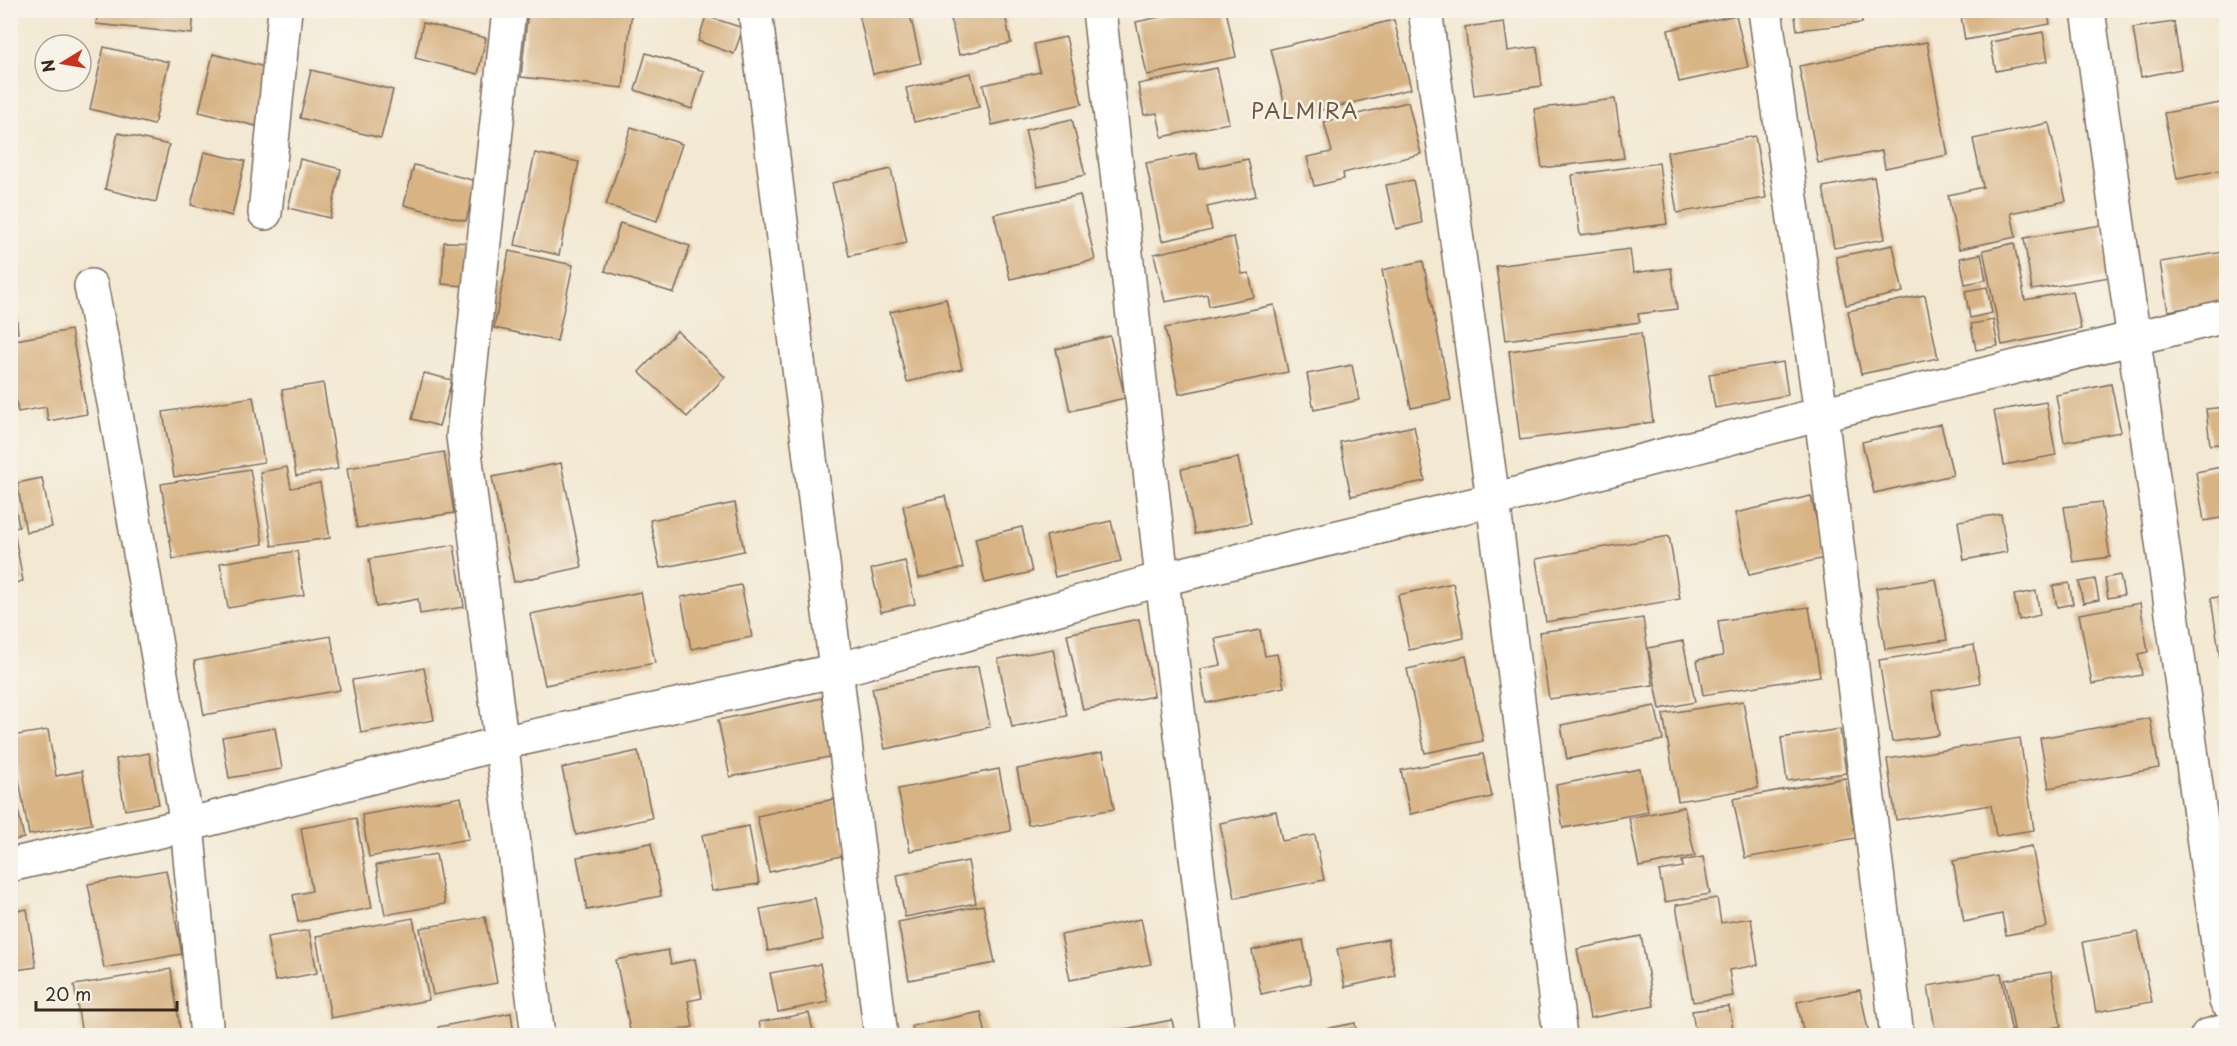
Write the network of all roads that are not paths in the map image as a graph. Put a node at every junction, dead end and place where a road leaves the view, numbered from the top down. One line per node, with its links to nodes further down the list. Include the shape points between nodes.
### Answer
1 (285, 10): 8 (street)
2 (509, 10): 16 (street, via 463,436)
3 (755, 10): 15 (street)
4 (1099, 10): 14 (street)
5 (1425, 10): 13 (street)
6 (1765, 10): 12 (street)
7 (2088, 10): 11 (street)
8 (265, 213)
9 (91, 286): 17 (street)
10 (2226, 316): 11 (street)
11 (2134, 338): 12 (street); 19 (street)
12 (1821, 414): 13 (street); 26 (street)
13 (1493, 500): 14 (street); 25 (street)
14 (1162, 579): 15 (street); 24 (street)
15 (838, 670): 16 (street); 23 (street)
16 (502, 743): 17 (street); 22 (street)
17 (187, 825): 18 (street); 21 (street)
18 (10, 865)
19 (2226, 1001)
20 (2226, 1031): 27 (street)
21 (207, 1035)
22 (538, 1035)
23 (881, 1035)
24 (1218, 1035)
25 (1560, 1035)
26 (1897, 1035)
27 (2207, 1035)

